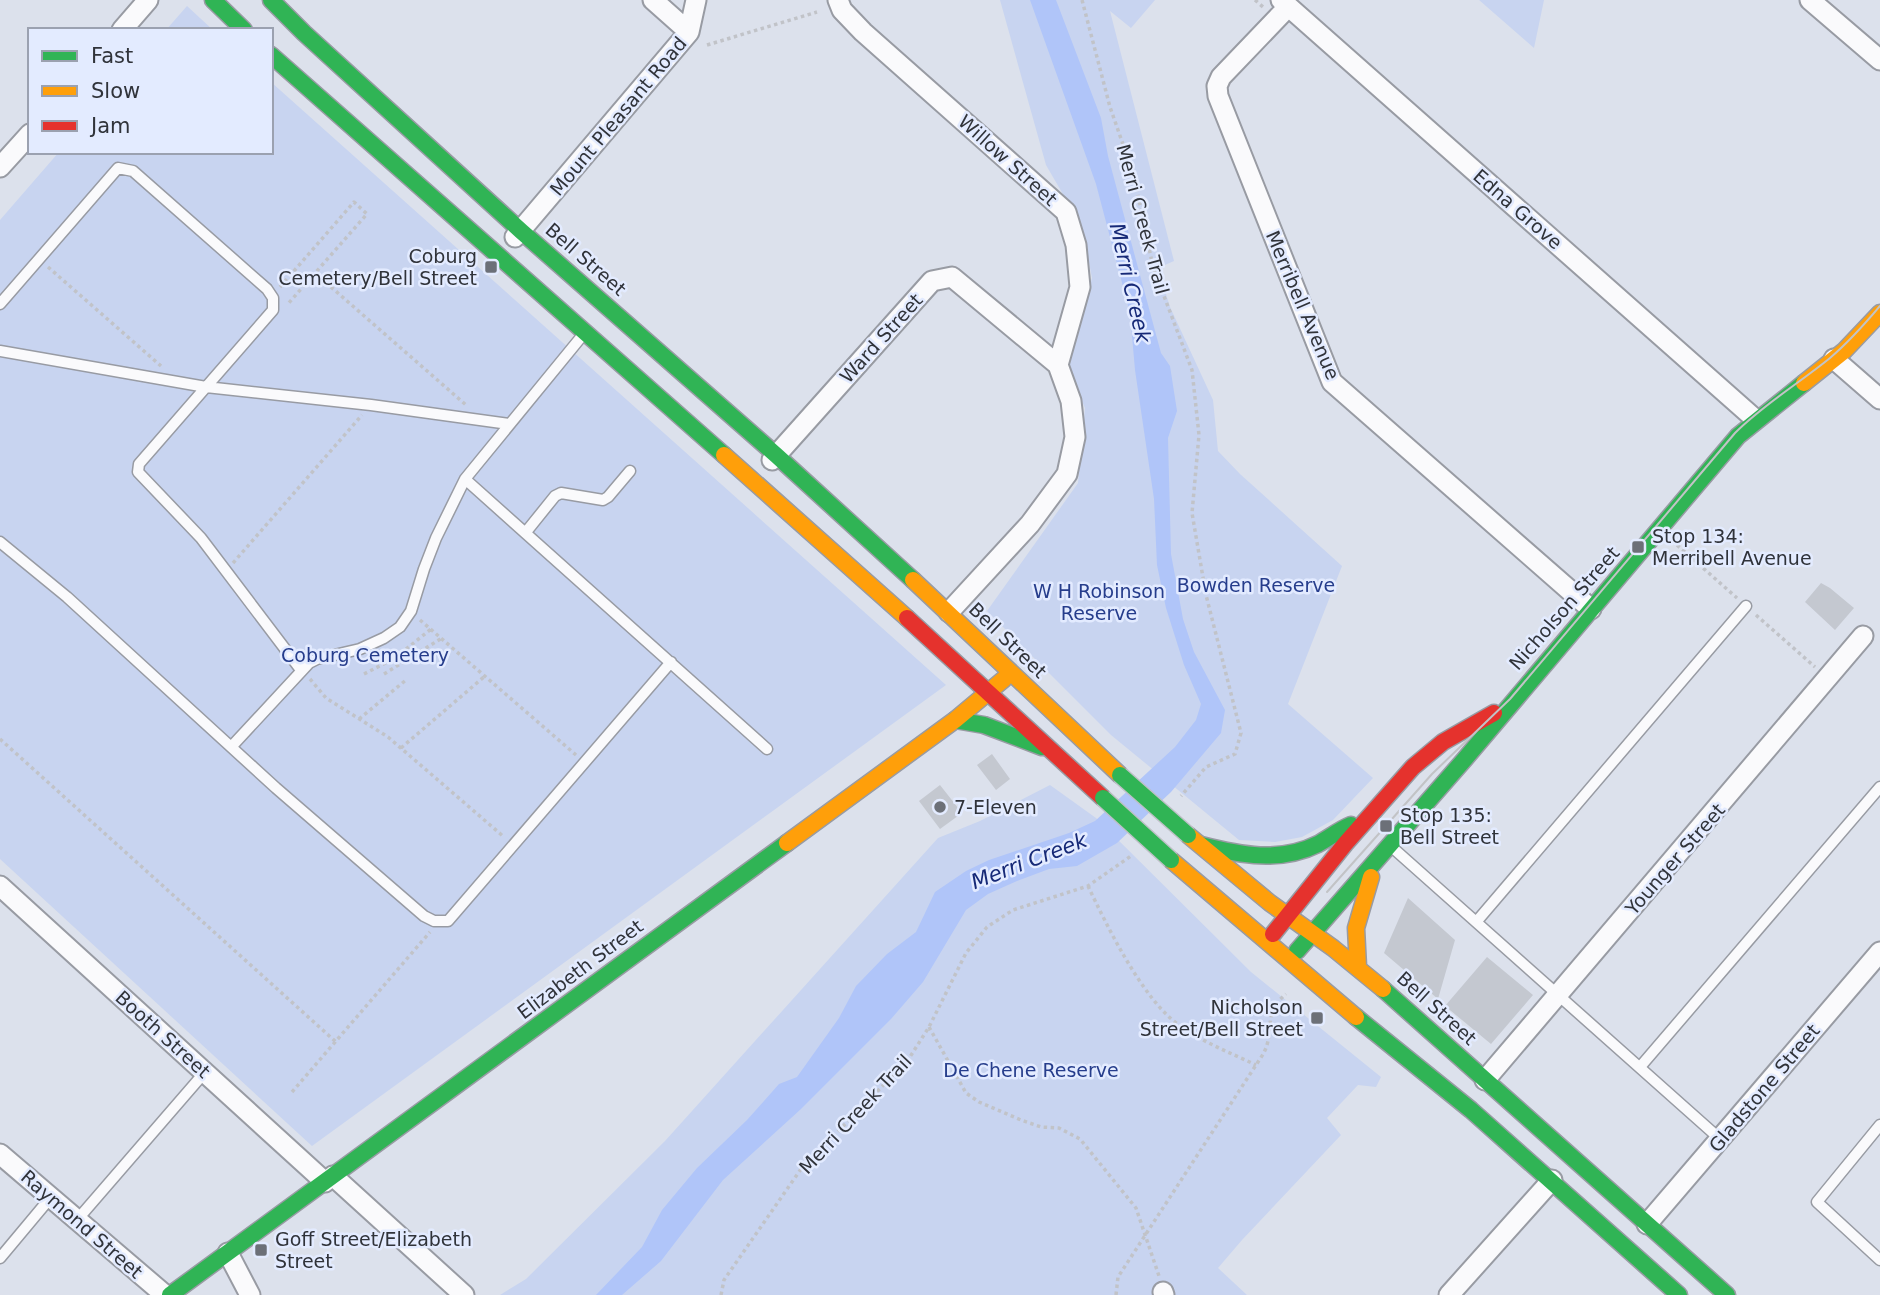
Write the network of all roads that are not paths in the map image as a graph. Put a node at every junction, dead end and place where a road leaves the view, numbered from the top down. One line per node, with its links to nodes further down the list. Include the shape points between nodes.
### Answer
1 (148, 0): 9 (street)
2 (213, 0): 10 (main road)
3 (271, 0): 16 (main road, Bell Street)
4 (653, 0): 11 (street)
5 (696, 0): 11 (street, Mount Pleasant Road)
6 (838, 0): 23 (street, Willow Street, via 863,32 1066,212 1076,245 1080,287)
7 (1810, 0): 13 (street)
8 (1277, 5): 26 (street, Edna Grove); 35 (street, Merribell Avenue, via 1222,77 1218,96 1332,382)
9 (124, 28)
10 (242, 28)
11 (689, 32): 16 (street, Mount Pleasant Road)
12 (273, 57): 17 (main road, Bell Street)
13 (1880, 60)
14 (28, 136): 15 (street)
15 (0, 167)
16 (521, 230): 17 (street, Mount Pleasant Road); 28 (main road, Bell Street)
17 (498, 256): 20 (main road, Bell Street)
18 (0, 304): 24 (lane, via 114,171 128,168 267,289 273,302 269,316)
19 (1880, 313): 22 (main road, Nicholson Street)
20 (584, 333): 27 (lane); 31 (main road, Bell Street)
21 (0, 351): 24 (lane)
22 (1834, 359): 25 (street); 26 (main road, Nicholson Street)
23 (1058, 365): 28 (street, Ward Street, via 952,277 932,281); 36 (street, via 1071,401 1075,437 1067,474 1030,524)
24 (206, 387): 27 (lane); 39 (lane, via 139,464 138,472 201,538)
25 (1880, 399)
26 (1755, 419): 35 (main road, Nicholson Street)
27 (509, 424): 30 (lane)
28 (776, 455): 31 (street, Ward Street); 36 (main road, Bell Street)
29 (630, 471): 32 (lane, via 603,500 555,496)
30 (466, 479): 32 (lane); 39 (lane, via 436,538 411,611 400,627 384,639 317,659)
31 (753, 481): 41 (main road, Bell Street)
32 (526, 532): 38 (lane)
33 (0, 542): 44 (lane)
34 (1746, 606): 54 (lane)
35 (1591, 609): 42 (main road, Nicholson Street)
36 (949, 612): 40 (main road, Bell Street)
37 (1863, 636): 60 (street, Younger Street)
38 (671, 662): 44 (lane, via 448,921 424,916); 45 (lane)
39 (302, 669): 44 (lane)
40 (1011, 673): 41 (main road, Elizabeth Street); 49 (main road, Bell Street, bridge)
41 (989, 692): 43 (main road, Elizabeth Street); 46 (main road, Bell Street)
42 (1517, 695): 48 (main road, Nicholson Street, via 1426,755); 50 (main road, Nicholson Street)
43 (955, 720): 46 (main road, via 984,725); 68 (main road, Elizabeth Street)
44 (232, 746)
45 (767, 749)
46 (1049, 750): 56 (main road, Bell Street, bridge)
47 (1880, 787): 62 (lane)
48 (1365, 820): 49 (main road, via 1300,852 1279,856 1236,854); 53 (main road, Nicholson Street)
49 (1193, 839): 53 (main road, Bell Street)
50 (1391, 846): 51 (main road, Nicholson Street); 54 (lane)
51 (1374, 866): 55 (main road, Nicholson Street); 59 (main road, via 1356,928)
52 (0, 886): 63 (street, Booth Street)
53 (1289, 916): 55 (main road, Bell Street); 56 (main road, Nicholson Street)
54 (1477, 921): 60 (lane)
55 (1313, 934): 58 (main road, Nicholson Street); 59 (main road, Bell Street)
56 (1266, 942): 58 (main road, Bell Street)
57 (1880, 952): 66 (street, Gladstone Street)
58 (1288, 961): 61 (main road, Bell Street, via 1306,976)
59 (1358, 967): 61 (main road, Bell Street)
60 (1559, 994): 62 (lane); 64 (street, Younger Street)
61 (1395, 1023): 64 (main road, Bell Street); 69 (main road, Bell Street)
62 (1640, 1067): 66 (lane)
63 (205, 1072): 68 (street, Booth Street); 71 (lane)
64 (1485, 1080): 72 (main road, Bell Street)
65 (1880, 1125): 75 (lane, via 1817,1202)
66 (1720, 1139): 72 (street, Gladstone Street)
67 (0, 1154): 70 (street, Raymond Street)
68 (329, 1179): 73 (main road, Elizabeth Street); 78 (street, Booth Street)
69 (1552, 1180): 79 (street); 80 (main road, Bell Street)
70 (51, 1197): 71 (street, Raymond Street); 74 (lane)
71 (77, 1220): 76 (street, Raymond Street)
72 (1647, 1224): 81 (main road, Bell Street)
73 (228, 1253): 76 (main road, Elizabeth Street); 77 (street)
74 (0, 1258)
75 (1880, 1260)
76 (167, 1295)
77 (250, 1295)
78 (464, 1295)
79 (1449, 1295)
80 (1679, 1295)
81 (1727, 1295)

